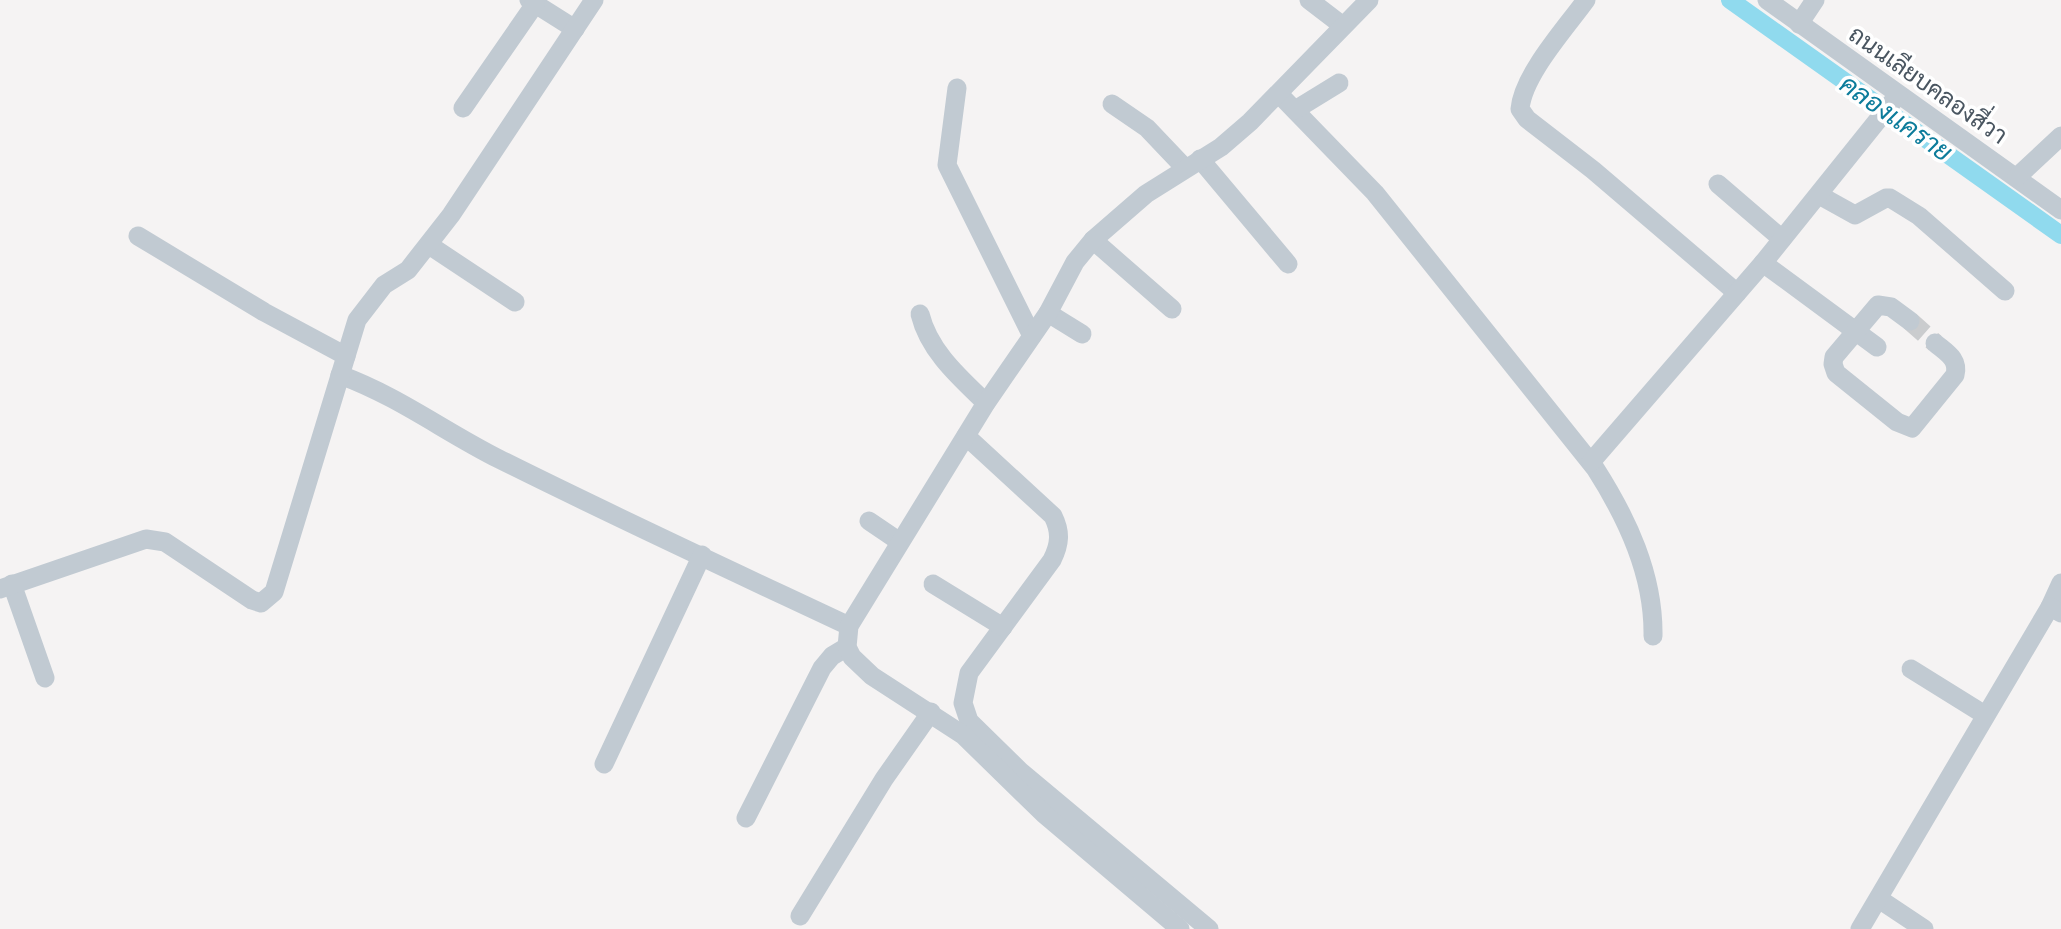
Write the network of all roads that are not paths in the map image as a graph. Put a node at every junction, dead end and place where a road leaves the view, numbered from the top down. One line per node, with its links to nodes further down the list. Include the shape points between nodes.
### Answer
1 (594, 0): 10 (street)
2 (1309, 0): 9 (street)
3 (1369, 0): 9 (street)
4 (1586, 0): 31 (street, via 1538,67 1521,97 1520,109)
5 (1767, 0): 8 (street, ถนนเลียบคลองสี่วา)
6 (1815, 0): 8 (street)
7 (532, 2): 10 (street); 16 (street)
8 (1800, 24): 14 (street, ถนนเลียบคลองสี่วา)
9 (1343, 26): 13 (street)
10 (575, 29): 27 (street)
11 (1339, 83): 17 (street)
12 (957, 88): 39 (street, via 947,165)
13 (1279, 94): 17 (street); 19 (street, via 1221,147)
14 (1894, 100): 20 (street, ถนนเลียบคลองสี่วา); 22 (street)
15 (1112, 104): 19 (street)
16 (463, 108)
17 (1295, 110): 45 (street, via 1375,193)
18 (2061, 136): 20 (street)
19 (1193, 164): 26 (street, via 1146,194); 29 (street)
20 (2017, 177): 23 (street, ถนนเลียบคลองสี่วา)
21 (1718, 184): 25 (street)
22 (1819, 195): 25 (street); 30 (street, via 1856,215 1890,198 1919,216)
23 (2061, 210)
24 (138, 236): 42 (street)
25 (1782, 239): 28 (street)
26 (1093, 240): 33 (street); 34 (street, via 1075,262)
27 (429, 245): 32 (street); 42 (street, via 408,270 384,285 368,303)
28 (1763, 263): 31 (street); 37 (street)
29 (1288, 264)
30 (2005, 291)
31 (1737, 293): 45 (street)
32 (515, 302)
33 (1172, 309)
34 (1048, 313): 38 (street); 39 (street)
35 (920, 314): 43 (street, via 938,352)
36 (1910, 321): 37 (street, via 1891,307 1878,305)
37 (1855, 331): 40 (street, via 1835,357 1836,373 1906,428 1912,428 1955,375 1955,359); 41 (street)
38 (1082, 334)
39 (1032, 336): 43 (street)
40 (1935, 343)
41 (1877, 347)
42 (343, 365): 48 (street, via 506,463); 51 (street, via 268,600 252,600 165,542 146,539)
43 (986, 402): 44 (street)
44 (966, 436): 47 (street); 54 (street, via 1053,516 1059,529 1059,547 1052,560)
45 (1591, 462): 55 (street, via 1616,500 1645,573)
46 (869, 522): 47 (street)
47 (900, 542): 53 (street)
48 (702, 555): 53 (street); 61 (street)
49 (933, 583): 54 (street)
50 (2061, 583): 52 (street)
51 (6, 587): 58 (street)
52 (2056, 610): 60 (street)
53 (849, 626): 56 (street)
54 (1003, 627): 66 (street, via 964,685 969,721 1020,771)
55 (1653, 636)
56 (848, 647): 59 (street, via 872,676); 62 (street, via 822,668)
57 (1911, 669): 60 (street)
58 (46, 678)
59 (931, 712): 63 (street); 65 (street, via 963,735 1044,814)
60 (1985, 715): 64 (street)
61 (604, 764)
62 (746, 818)
63 (800, 916)
64 (1871, 918): 67 (street)
65 (1180, 929)
66 (1209, 929)
67 (1924, 929)

